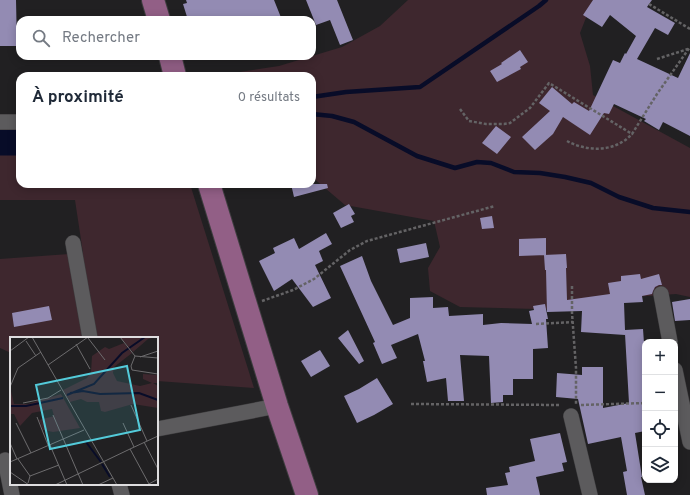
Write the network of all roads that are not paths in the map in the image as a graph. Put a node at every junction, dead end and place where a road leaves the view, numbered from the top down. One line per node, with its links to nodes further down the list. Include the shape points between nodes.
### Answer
1 (153, 0): 2 (main road)
2 (158, 16)
3 (171, 60): 4 (main road)
4 (174, 72)
5 (0, 122): 6 (street)
6 (16, 122)
7 (210, 188): 13 (main road)
8 (73, 243): 10 (street)
9 (661, 294): 11 (street)
10 (90, 337)
11 (669, 339)
12 (676, 375): 16 (street)
13 (277, 406): 15 (street); 23 (main road)
14 (571, 416): 24 (street)
15 (158, 429)
16 (690, 442)
17 (5, 459): 19 (street)
18 (10, 485): 21 (street)
19 (10, 485)
20 (119, 485): 22 (street)
21 (12, 495)
22 (122, 495)
23 (307, 495)
24 (590, 495)

